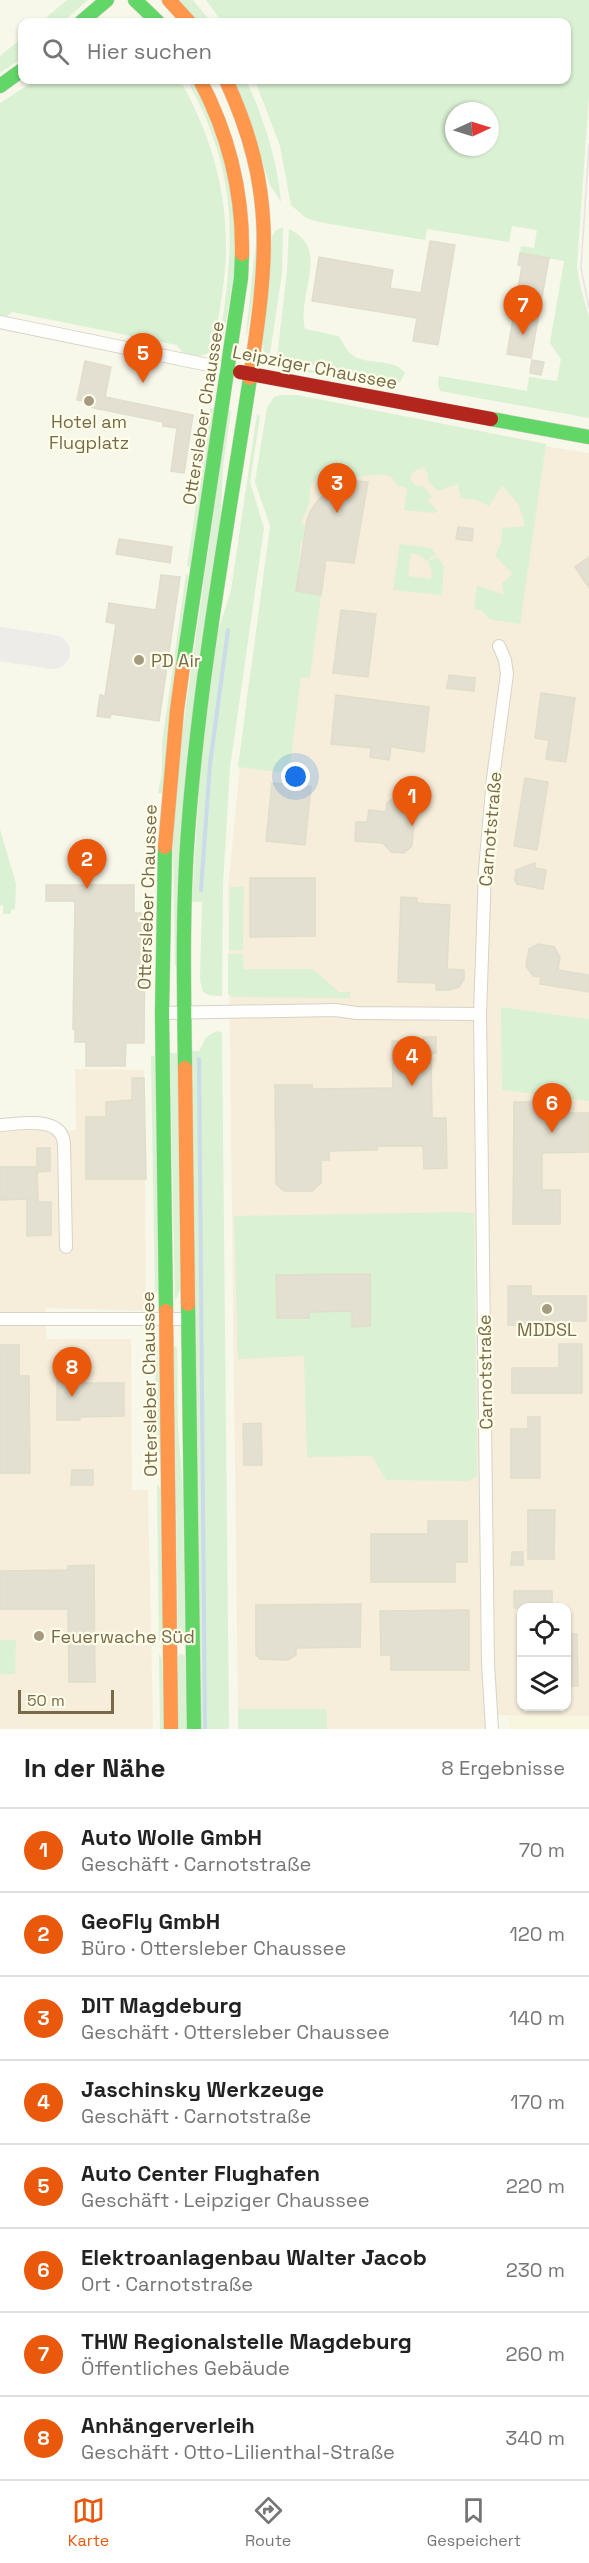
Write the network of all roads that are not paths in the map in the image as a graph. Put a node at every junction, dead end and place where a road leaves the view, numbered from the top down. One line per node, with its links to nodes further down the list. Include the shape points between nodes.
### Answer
1 (107, 0): 4 (main road)
2 (135, 0): 5 (main road)
3 (169, 0): 6 (main road)
4 (86, 18)
5 (154, 18)
6 (185, 18)
7 (18, 73): 10 (main road)
8 (202, 84): 12 (main road, Ottersleber Chaussee, via 227,140 241,206 241,278)
9 (228, 84): 13 (main road, via 248,132 264,204 264,273)
10 (0, 86)
11 (0, 322): 12 (street, Leipziger Chaussee)
12 (228, 369): 13 (main road, Leipziger Chaussee); 17 (main road, Ottersleber Chaussee, via 171,762 163,891)
13 (250, 373): 14 (main road, Leipziger Chaussee); 16 (main road, via 194,759 185,908)
14 (589, 437)
15 (499, 646): 18 (street, Carnotstraße, via 507,674 485,870)
16 (185, 1012): 17 (street); 18 (street, via 334,1010); 23 (main road)
17 (162, 1013): 22 (main road, Ottersleber Chaussee)
18 (480, 1014): 26 (street, Carnotstraße)
19 (0, 1125): 20 (street, via 48,1124 62,1133)
20 (66, 1247)
21 (0, 1319): 22 (street)
22 (166, 1319): 23 (street); 24 (main road, Ottersleber Chaussee)
23 (189, 1319): 25 (main road)
24 (171, 1729)
25 (194, 1729)
26 (492, 1729)

